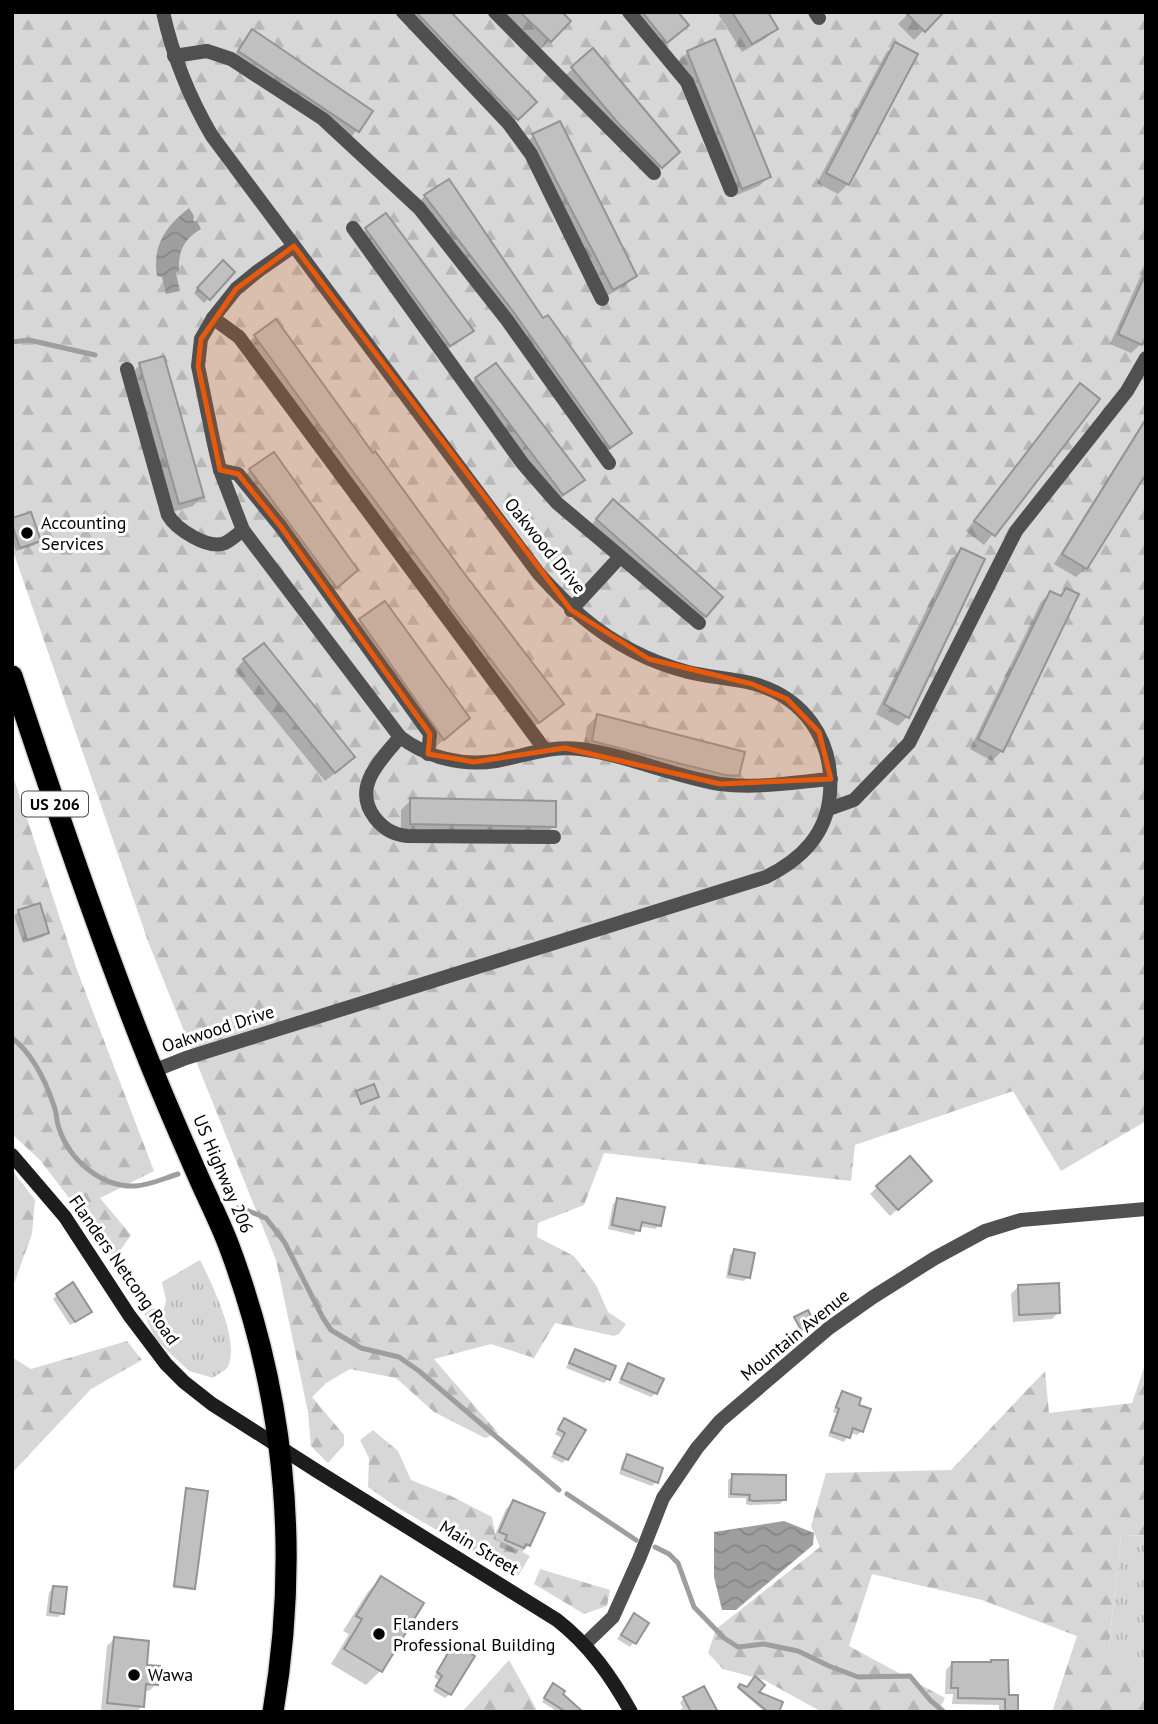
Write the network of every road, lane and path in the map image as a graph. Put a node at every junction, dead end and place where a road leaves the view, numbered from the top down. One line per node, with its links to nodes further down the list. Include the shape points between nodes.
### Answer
1 (163, 12): 5 (street, Oakwood Drive)
2 (403, 12): 10 (street, via 509,124 531,155)
3 (495, 12): 6 (street)
4 (629, 12): 7 (street, via 687,82)
5 (174, 56): 9 (street, Oakwood Drive, via 212,136); 14 (street, via 207,51 231,58 323,119 419,208 507,320)
6 (653, 173)
7 (731, 190)
8 (353, 228): 17 (street, via 523,464 557,503)
9 (294, 246): 11 (street, via 236,289); 18 (street, Oakwood Drive, via 539,574)
10 (602, 299)
11 (213, 318): 15 (street, via 201,339 198,366); 22 (street, via 239,337)
12 (1146, 358): 25 (street, via 1127,391 1016,531 909,743 854,800)
13 (127, 369): 16 (street, via 172,522 201,540 220,544)
14 (609, 463)
15 (220, 470): 16 (street); 23 (street, via 238,474 281,527 430,734)
16 (243, 530): 21 (street)
17 (619, 558): 18 (street); 19 (street)
18 (572, 610): 24 (street, Oakwood Drive, via 602,634 649,659 752,684 787,699 819,732)
19 (699, 623)
20 (12, 676): 27 (highway, US Highway 206 / US 206)
21 (400, 737): 23 (street); 26 (street, via 376,765 366,790 372,814 387,831 407,836)
22 (545, 750): 23 (street, via 474,762); 24 (street, via 581,749 720,784)
23 (428, 754)
24 (831, 779): 25 (street, Oakwood Drive)
25 (829, 808): 27 (street, Oakwood Drive, via 814,839 796,860 766,877)
26 (554, 837)
27 (153, 1071): 30 (highway, US Highway 206 / US 206, via 228,1242 248,1300 267,1370)
28 (12, 1155): 30 (main road, Flanders Netcong Road, via 80,1238 166,1364 200,1395)
29 (1146, 1209): 31 (street, Mountain Avenue, via 1021,1220 985,1231 925,1264 830,1328 720,1421 697,1448 663,1497 613,1617)
30 (280, 1447): 31 (main road, Main Street, via 535,1605); 32 (highway, US Highway 206 / US 206, via 287,1584)
31 (585, 1644): 33 (main road, Main Street)
32 (273, 1712)
33 (631, 1712)

